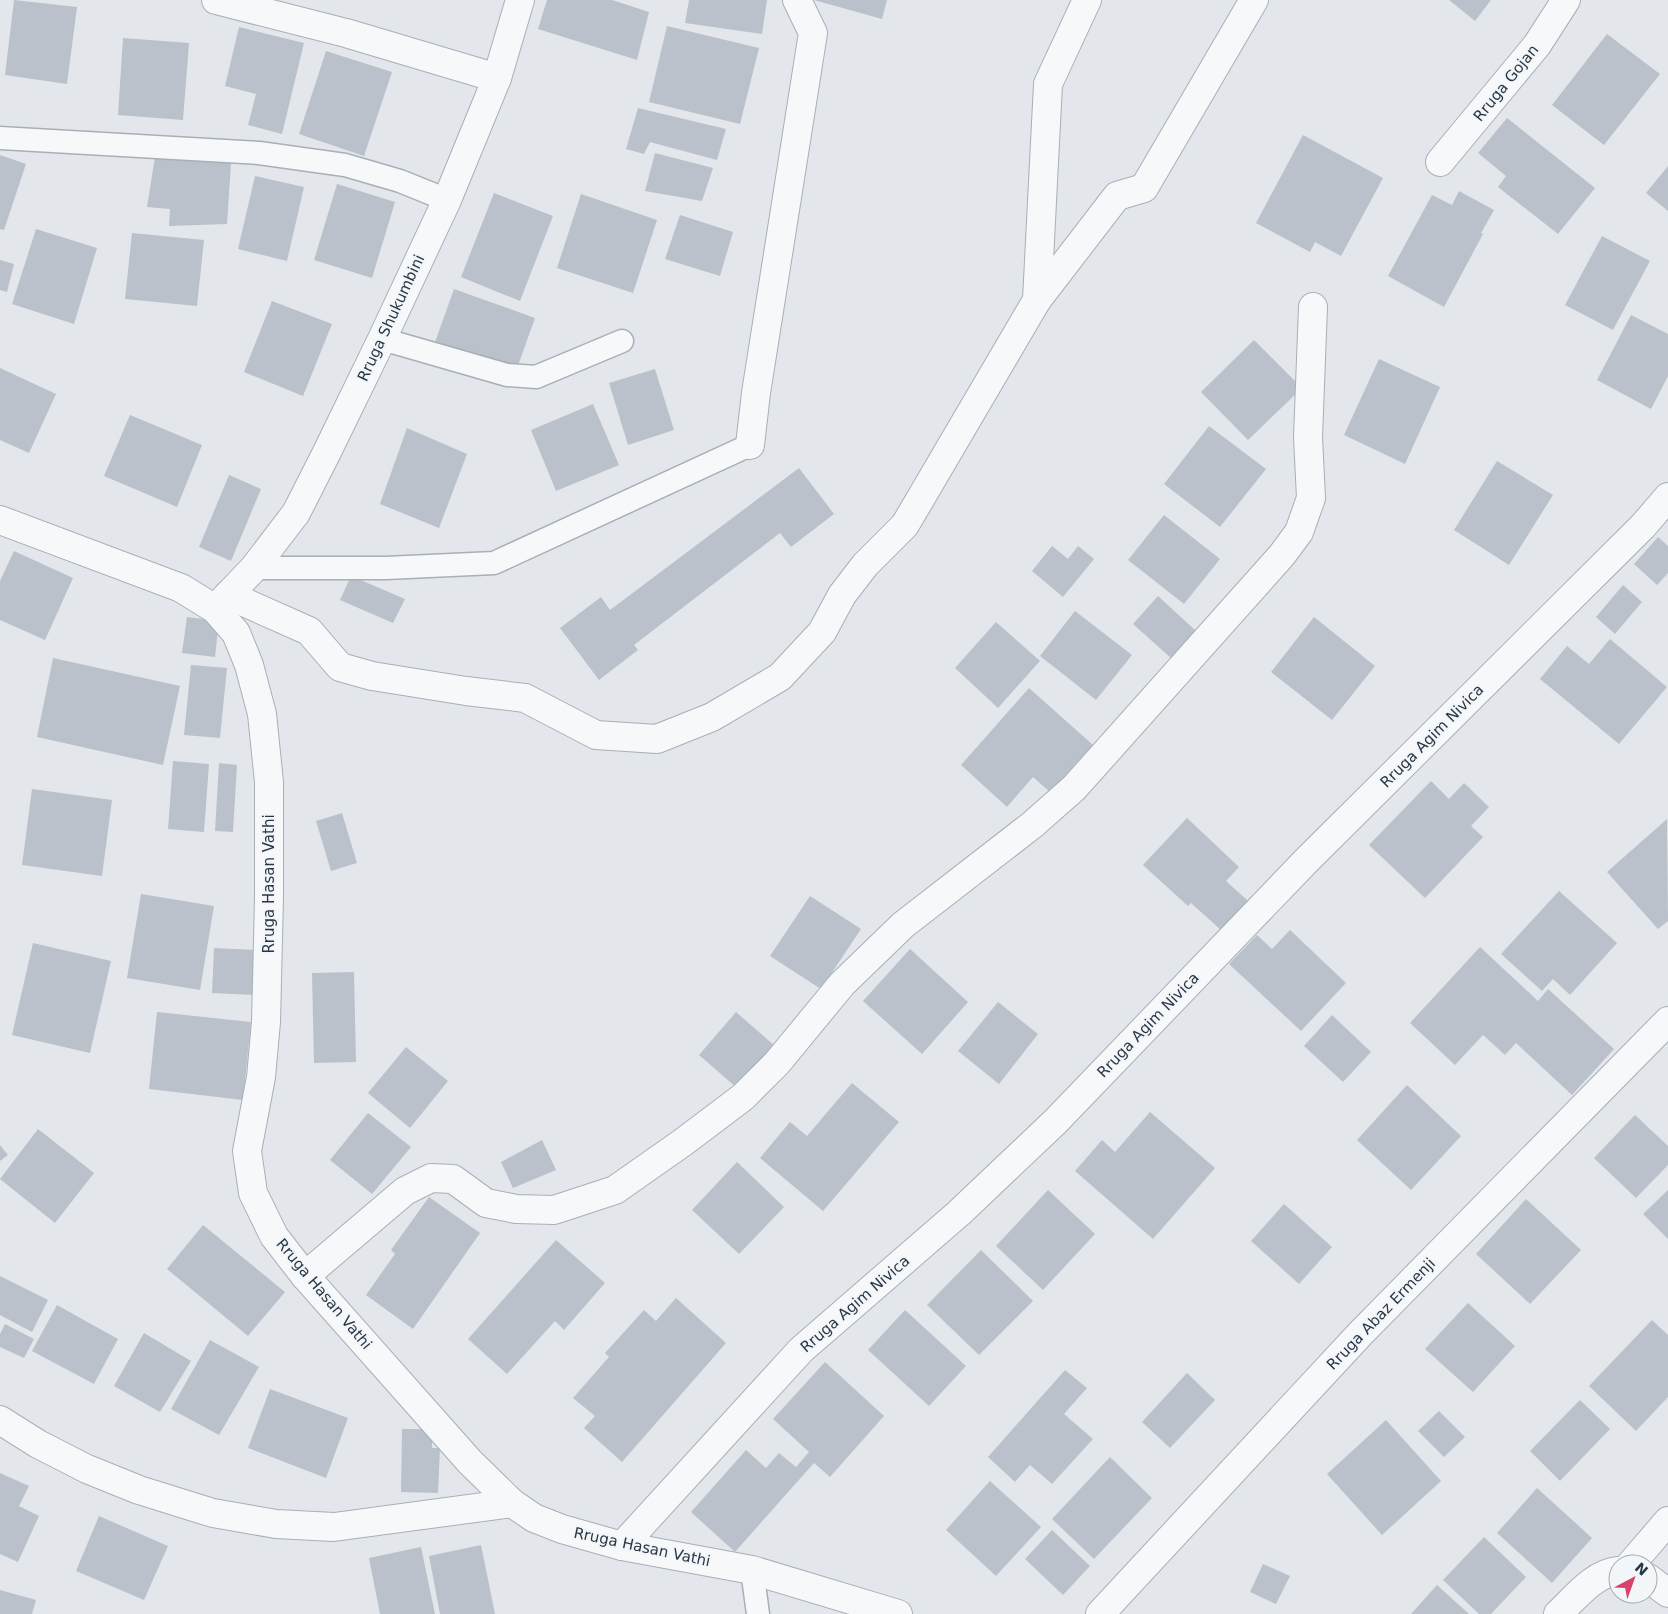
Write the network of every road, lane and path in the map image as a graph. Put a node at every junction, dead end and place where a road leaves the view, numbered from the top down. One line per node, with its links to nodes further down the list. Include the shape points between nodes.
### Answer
1 (216, 0): 7 (street, via 346,33)
2 (520, 0): 7 (street, Rruga Shukumbini)
3 (797, 0): 15 (street, via 813,33)
4 (1087, 0): 11 (street, via 1048,84)
5 (1254, 0): 11 (street, via 1144,188 1117,196)
6 (1566, 0): 9 (street, Rruga Gojan, via 1537,45)
7 (497, 78): 10 (street, Rruga Shukumbini)
8 (0, 138): 10 (lane, via 278,155 345,165 400,181)
9 (1440, 162)
10 (447, 200): 13 (street, Rruga Shukumbini)
11 (1037, 300): 19 (street, via 905,524 865,565 842,595 822,632 780,677 712,718 658,739 596,735 525,698 382,677 340,667 309,631)
12 (1313, 307): 21 (street, via 1308,437 1311,498 1300,532 1276,563 1074,788 903,924 842,984 777,1063 743,1097 615,1190 554,1210 516,1209 486,1203 453,1179 431,1178 405,1191)
13 (382, 339): 14 (lane, via 507,374 536,377); 18 (street, Rruga Shukumbini, via 296,512)
14 (622, 341)
15 (750, 445): 18 (lane, via 494,563 386,568)
16 (1668, 497): 25 (street, Rruga Agim Nivica, via 1643,526 1306,861 1056,1121 959,1213 801,1350)
17 (0, 520): 19 (street, Rruga Hasan Vathi)
18 (254, 568): 19 (street, Rruga Shukumbini)
19 (221, 602): 21 (street, Rruga Hasan Vathi, via 249,665 262,714 269,782 266,1022 261,1077 247,1151 253,1193 274,1236)
20 (1668, 1021): 31 (street, Rruga Abaz Ermenji, via 1360,1334)
21 (305, 1276): 23 (street, Rruga Hasan Vathi, via 470,1462)
22 (0, 1420): 23 (street, via 87,1469 139,1490 213,1513 276,1524 334,1527)
23 (512, 1502): 25 (street, Rruga Hasan Vathi, via 534,1518)
24 (1668, 1522): 26 (street)
25 (622, 1546): 27 (street, Rruga Hasan Vathi)
26 (1640, 1554)
27 (752, 1570): 29 (lane); 30 (street, Rruga Hasan Vathi)
28 (1608, 1573): 32 (street, via 1592,1582)
29 (758, 1614)
30 (898, 1614)
31 (1100, 1614)
32 (1558, 1614)

